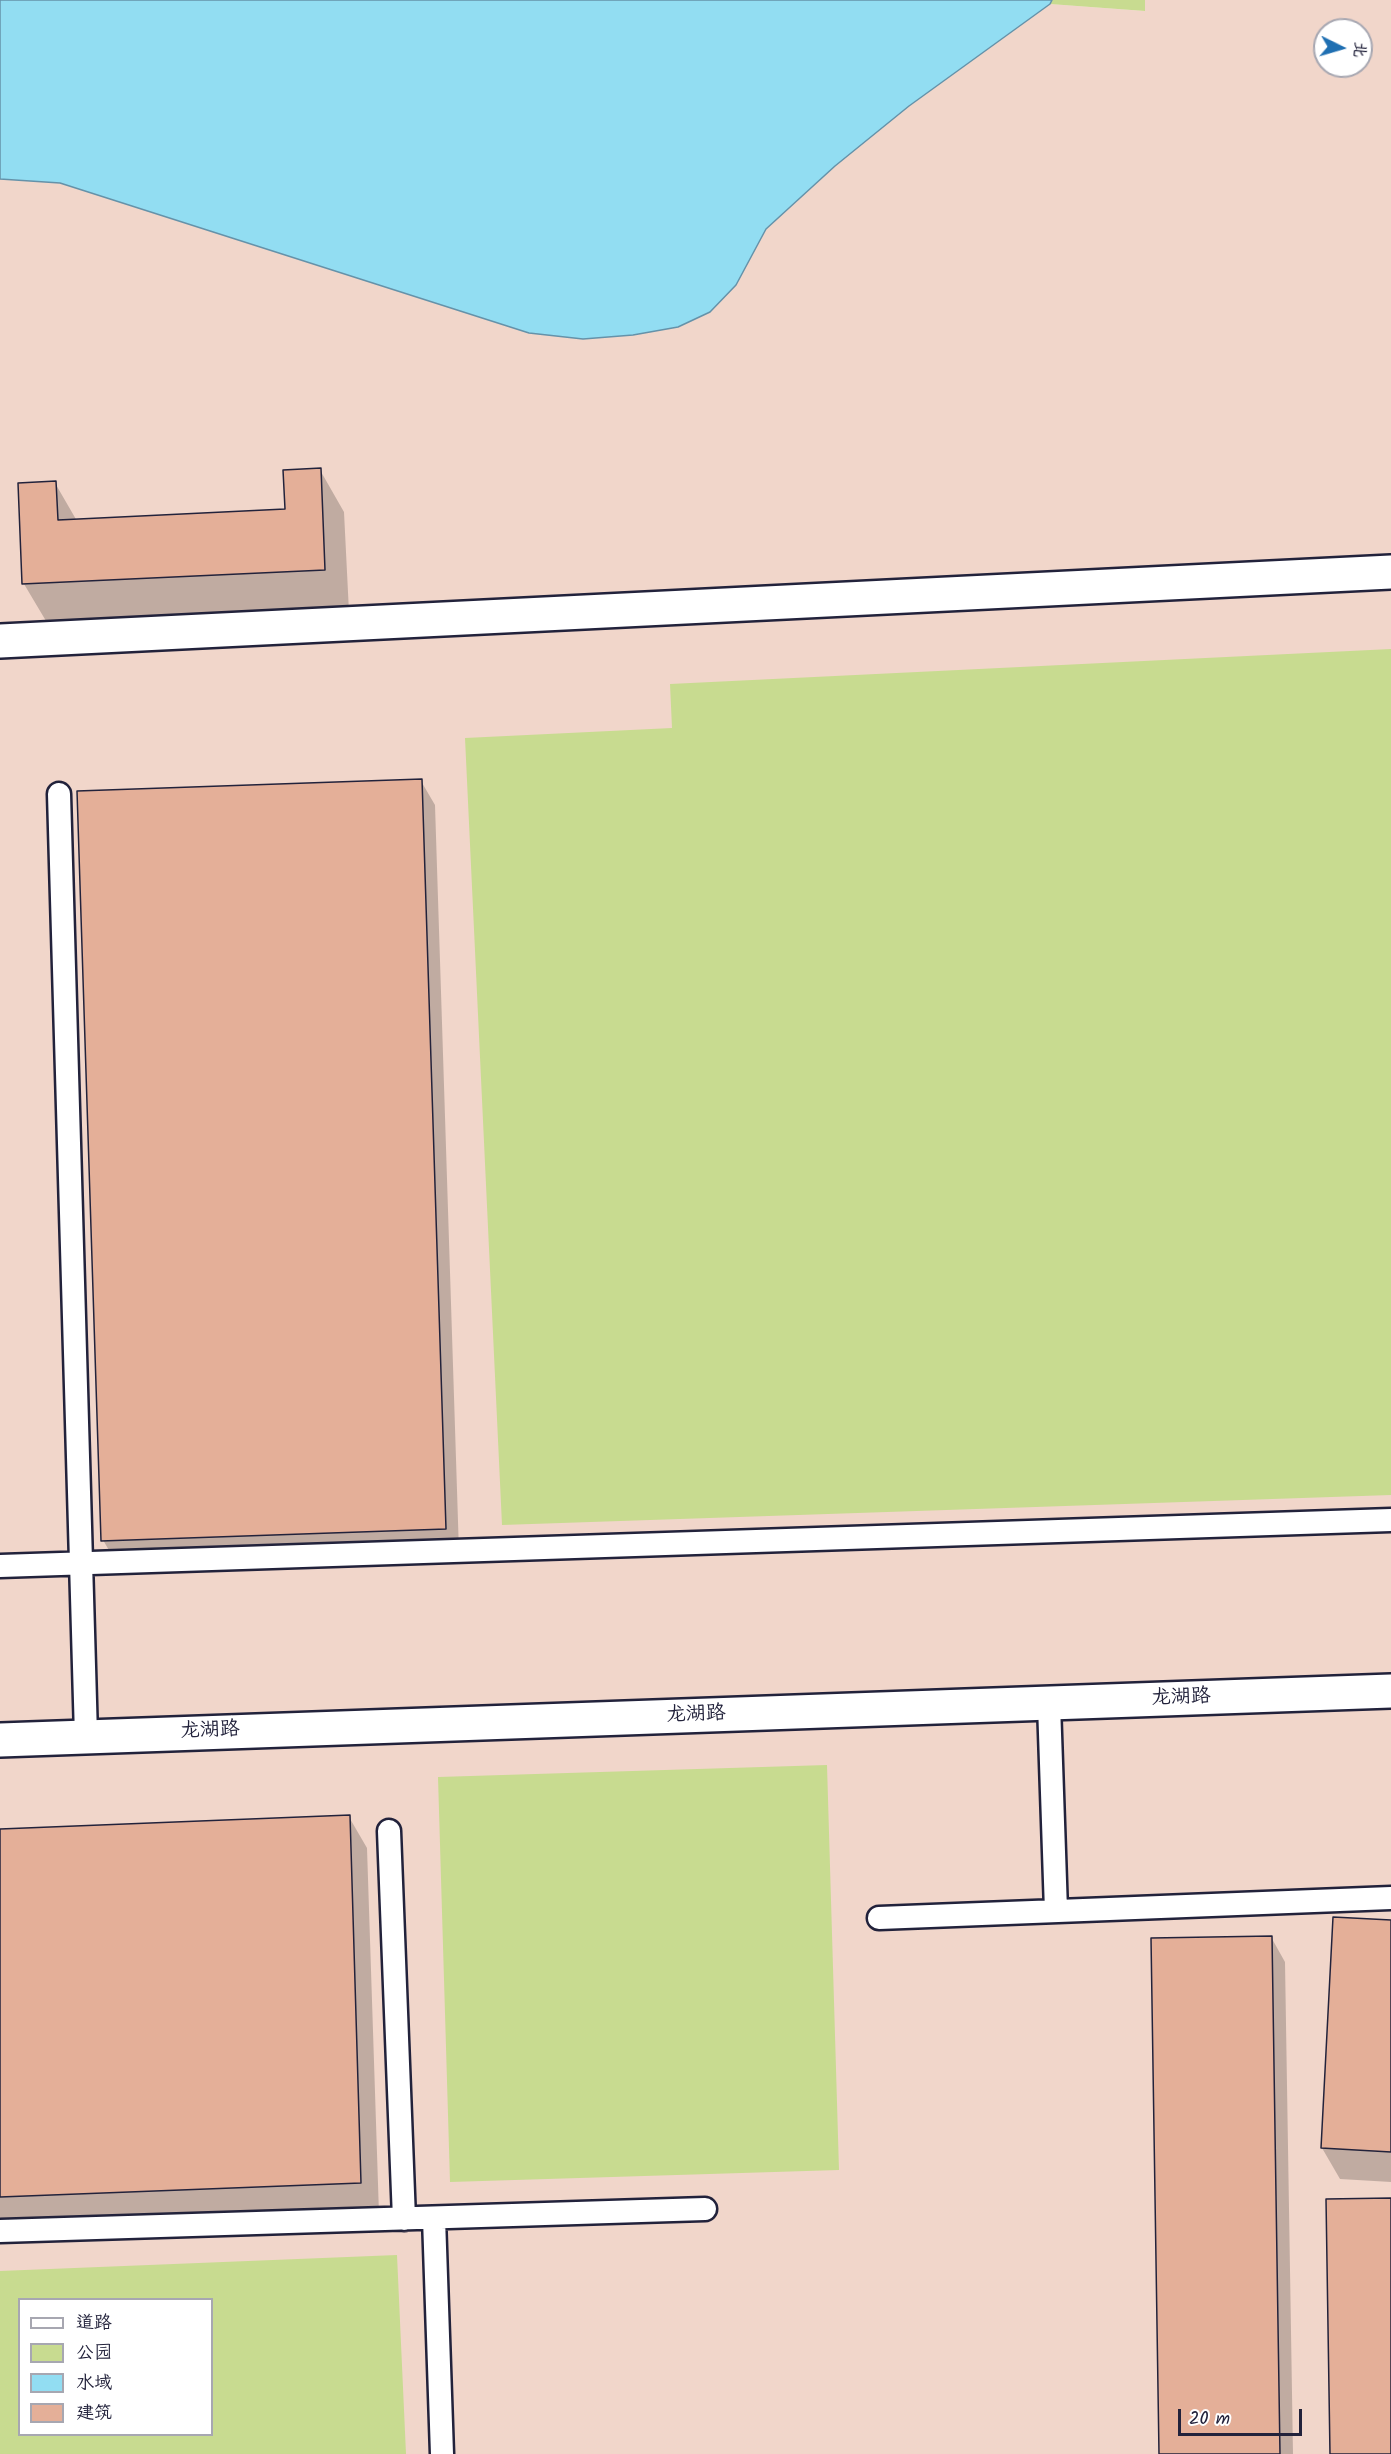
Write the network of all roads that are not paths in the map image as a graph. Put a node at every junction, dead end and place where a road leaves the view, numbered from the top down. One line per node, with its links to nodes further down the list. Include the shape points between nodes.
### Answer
1 (1391, 572): 2 (street)
2 (0, 641)
3 (59, 794): 5 (lane)
4 (1391, 1520): 5 (lane)
5 (81, 1563): 6 (lane); 9 (lane)
6 (0, 1566)
7 (1391, 1691): 8 (street, 龙湖路)
8 (1049, 1704): 9 (street, 龙湖路); 13 (lane)
9 (86, 1736): 10 (street, 龙湖路)
10 (0, 1740)
11 (389, 1831): 16 (lane)
12 (1391, 1898): 13 (lane)
13 (1056, 1911): 14 (lane)
14 (879, 1918)
15 (705, 2209): 17 (lane)
16 (404, 2218): 17 (lane); 18 (lane)
17 (434, 2218): 19 (lane)
18 (0, 2231)
19 (442, 2454)

